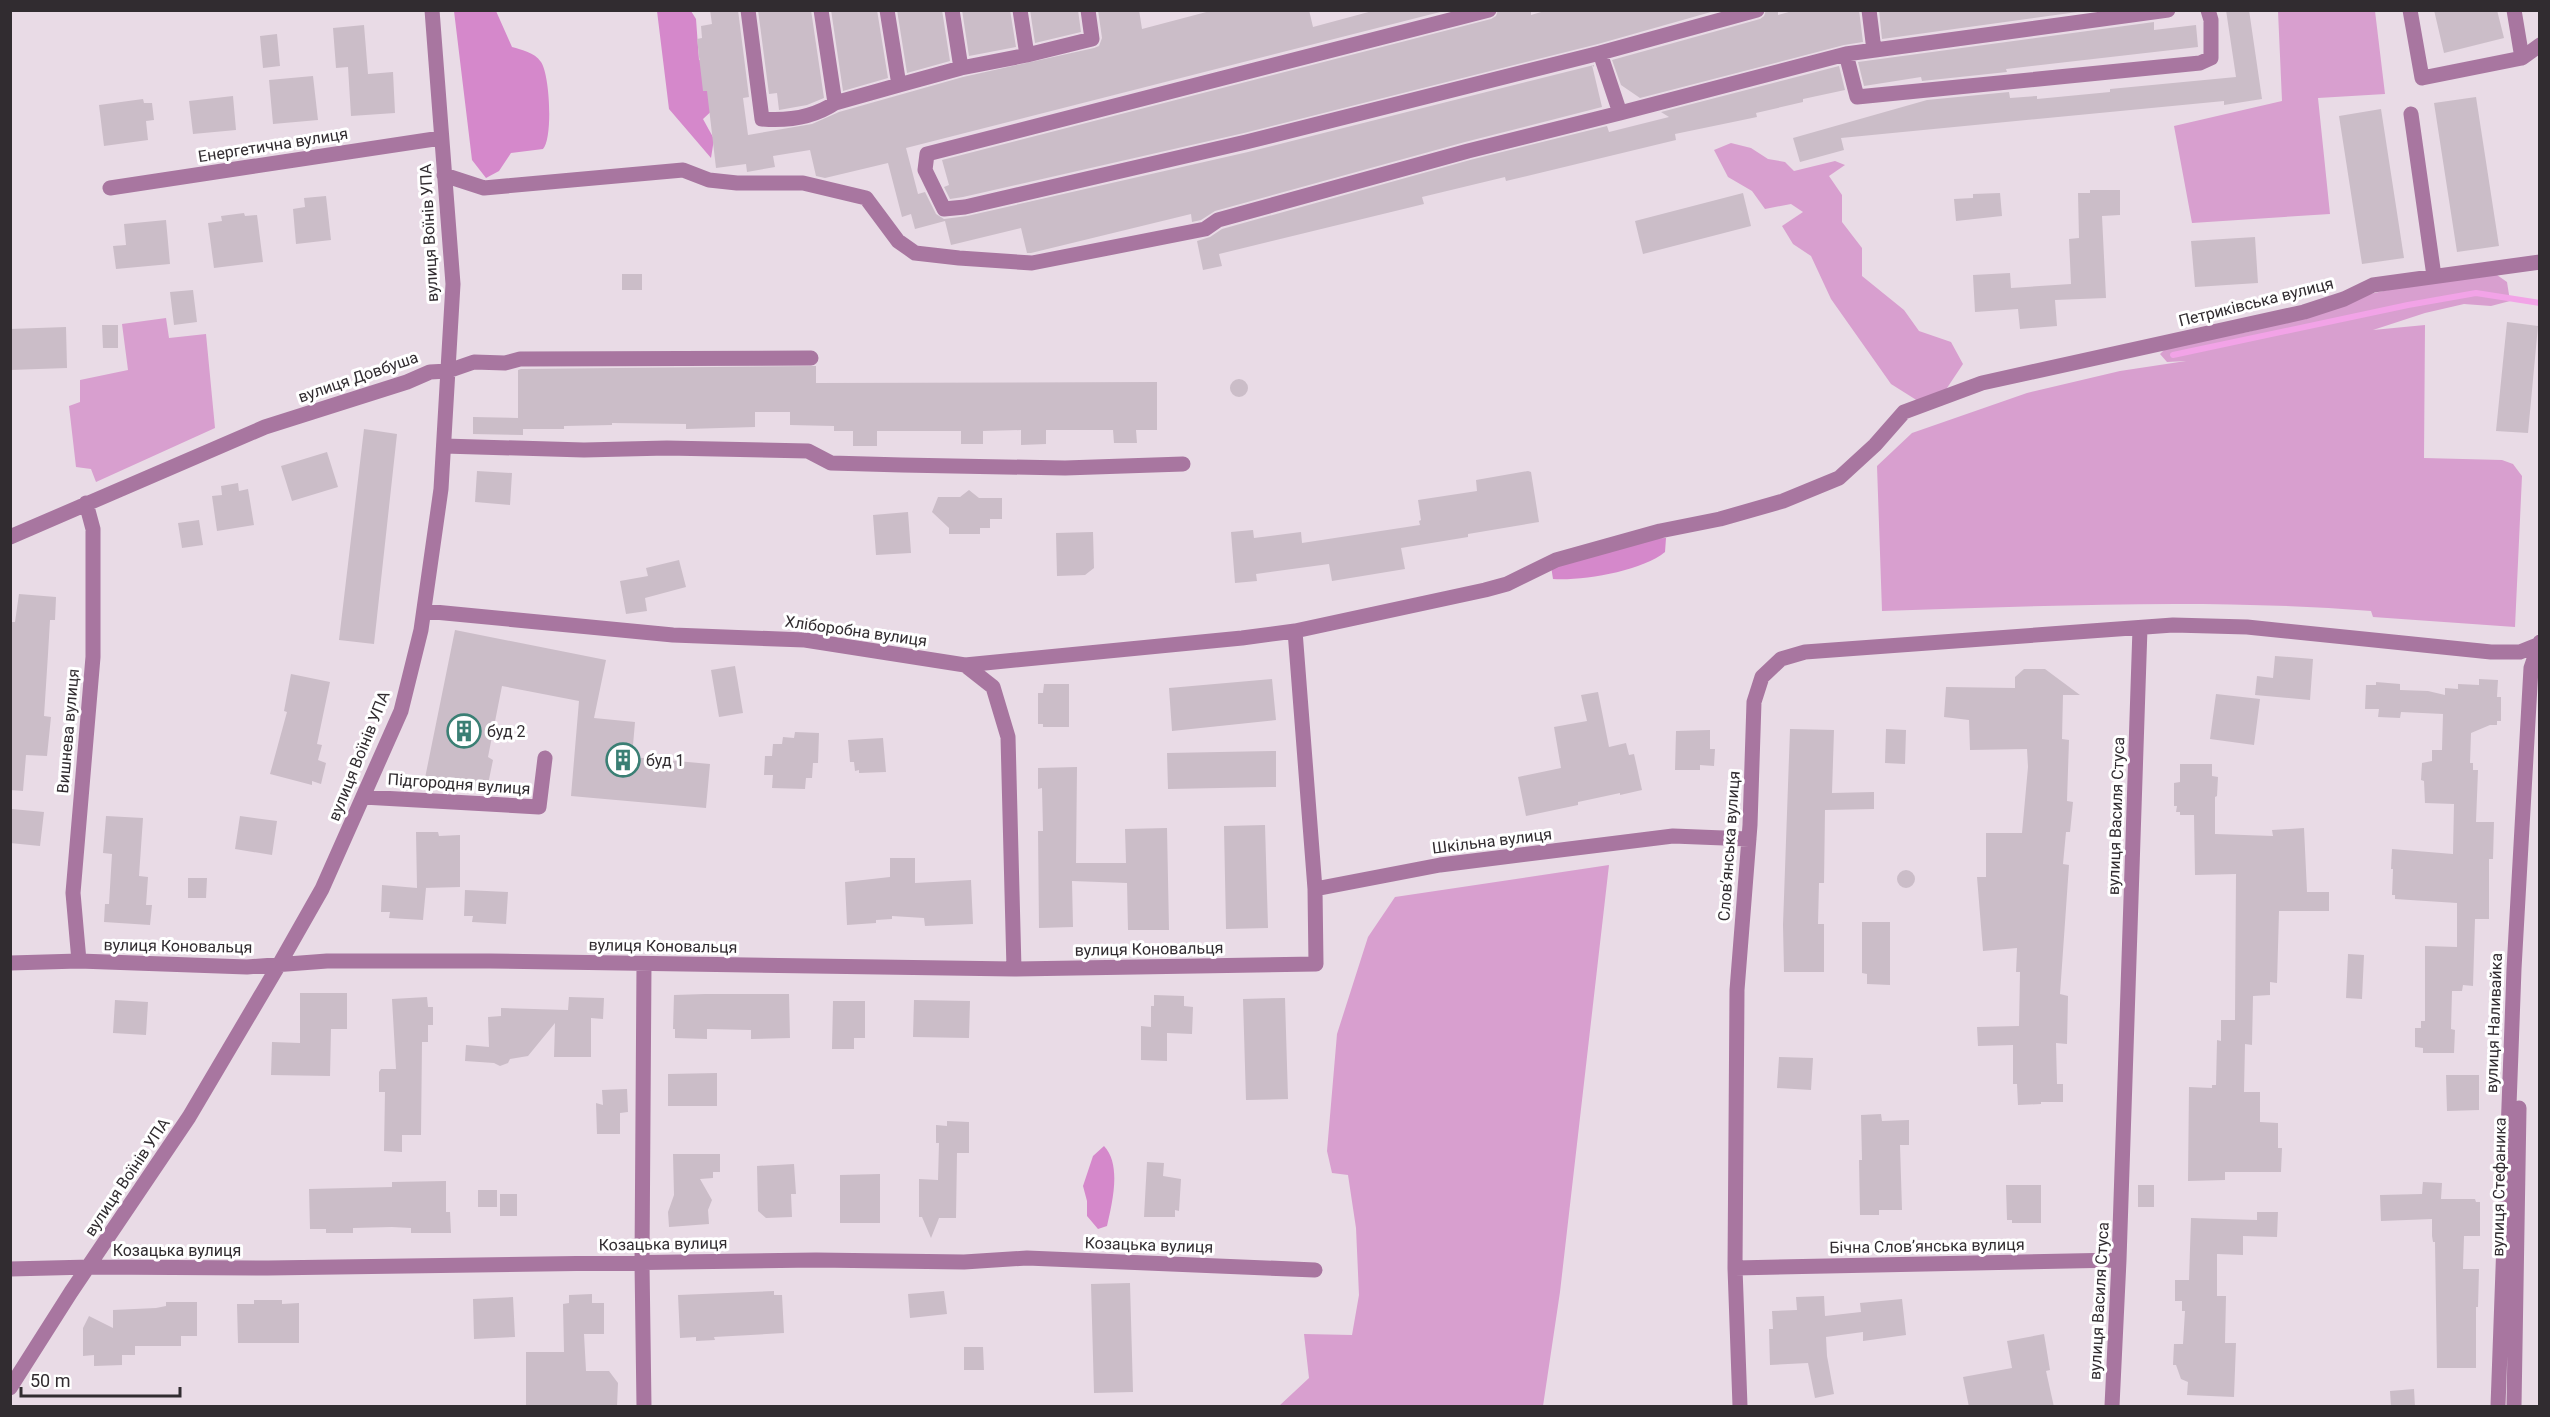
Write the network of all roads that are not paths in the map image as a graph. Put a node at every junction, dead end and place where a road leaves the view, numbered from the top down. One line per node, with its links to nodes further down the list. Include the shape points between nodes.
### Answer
1 (432, 10): 26 (street, вулиця Воїнів УПА)
2 (748, 10): 23 (street, via 762,119 780,120 822,112)
3 (821, 10): 23 (street)
4 (887, 10): 22 (street)
5 (952, 10): 21 (street)
6 (1020, 10): 19 (street)
7 (1088, 10): 19 (street, via 1092,39)
8 (1489, 10): 17 (street, via 927,154 925,170 944,209 965,207)
9 (1757, 10): 17 (street)
10 (1869, 10): 16 (street)
11 (2168, 10): 16 (street)
12 (2208, 10): 18 (street, via 2211,58 2200,63 1857,98)
13 (2410, 10): 20 (street, via 2422,78)
14 (2514, 10): 20 (street)
15 (2540, 45): 20 (street)
16 (1874, 50): 18 (street)
17 (1600, 53): 24 (street)
18 (1846, 54): 24 (street)
19 (1027, 55): 21 (street)
20 (2523, 58)
21 (961, 68): 22 (street)
22 (899, 85): 23 (street)
23 (835, 103)
24 (1620, 113): 27 (street, via 1241,213 1204,229 1032,263 915,254 898,241 866,198 802,183 718,181 683,170 484,188)
25 (2411, 114): 30 (street)
26 (441, 138): 27 (street, вулиця Воїнів УПА); 28 (street, Енергетична вулиця)
27 (444, 175): 32 (street, вулиця Воїнів УПА, via 453,284)
28 (110, 188)
29 (2540, 262): 30 (street, Петриківська вулиця)
30 (2434, 276): 39 (street, Петриківська вулиця, via 2373,285 2304,312 1982,383 1904,412 1839,478 1783,501 1556,560 1485,590)
31 (811, 358): 32 (street, вулиця Довбуша, via 520,359 505,363 474,362)
32 (448, 371): 33 (street, вулиця Воїнів УПА); 35 (street, вулиця Довбуша, via 430,372 265,427)
33 (444, 446): 34 (street, via 808,451 831,464 1065,468); 37 (street, вулиця Воїнів УПА)
34 (1183, 464)
35 (86, 503): 36 (street, вулиця Довбуша); 46 (street, Вишнева вулиця, via 93,529 93,657 73,894)
36 (10, 537)
37 (424, 611): 41 (street, Хліборобна вулиця, via 673,635 805,640); 43 (street, вулиця Воїнів УПА, via 400,711)
38 (2140, 628): 40 (street, via 2247,627 2491,651 2520,652); 44 (street, Словʼянська вулиця, via 1805,652 1781,659 1762,676 1754,702); 51 (street, вулиця Василя Стуса)
39 (1295, 631): 41 (street, Петриківська вулиця); 45 (street)
40 (2539, 643): 61 (street, вулиця Наливайка, via 2531,668 2514,969); 62 (street, вулиця Стефаника, via 2520,1058)
41 (965, 665): 50 (street, Хліборобна вулиця, via 993,687 1008,737)
42 (545, 758): 43 (street, Підгородня вулиця, via 539,807)
43 (363, 796): 48 (street, вулиця Воїнів УПА, via 322,889)
44 (1749, 839): 45 (street, Шкільна вулиця, via 1673,836 1440,865); 54 (street, Словʼянська вулиця, via 1737,990)
45 (1315, 889): 50 (street, вулиця Коновальця, via 1316,964)
46 (78, 961): 47 (street, вулиця Коновальця); 48 (street, вулиця Коновальця, via 247,967)
47 (10, 963)
48 (280, 963): 49 (street, вулиця Коновальця); 53 (street, вулиця Воїнів УПА, via 189,1117)
49 (644, 963): 50 (street, вулиця Коновальця); 52 (street)
50 (1014, 969)
51 (2119, 1260): 54 (street, Бічна Словʼянська вулиця); 60 (street, вулиця Василя Стуса)
52 (642, 1263): 53 (street, Козацька вулиця); 56 (street, Козацька вулиця, via 953,1262 1027,1258); 58 (street)
53 (90, 1267): 55 (street, Козацька вулиця); 57 (street, вулиця Воїнів УПА)
54 (1735, 1268): 59 (street, Словʼянська вулиця)
55 (10, 1269)
56 (1316, 1270)
57 (10, 1388)
58 (644, 1407)
59 (1740, 1407)
60 (2112, 1407)
61 (2498, 1407)
62 (2514, 1407)

